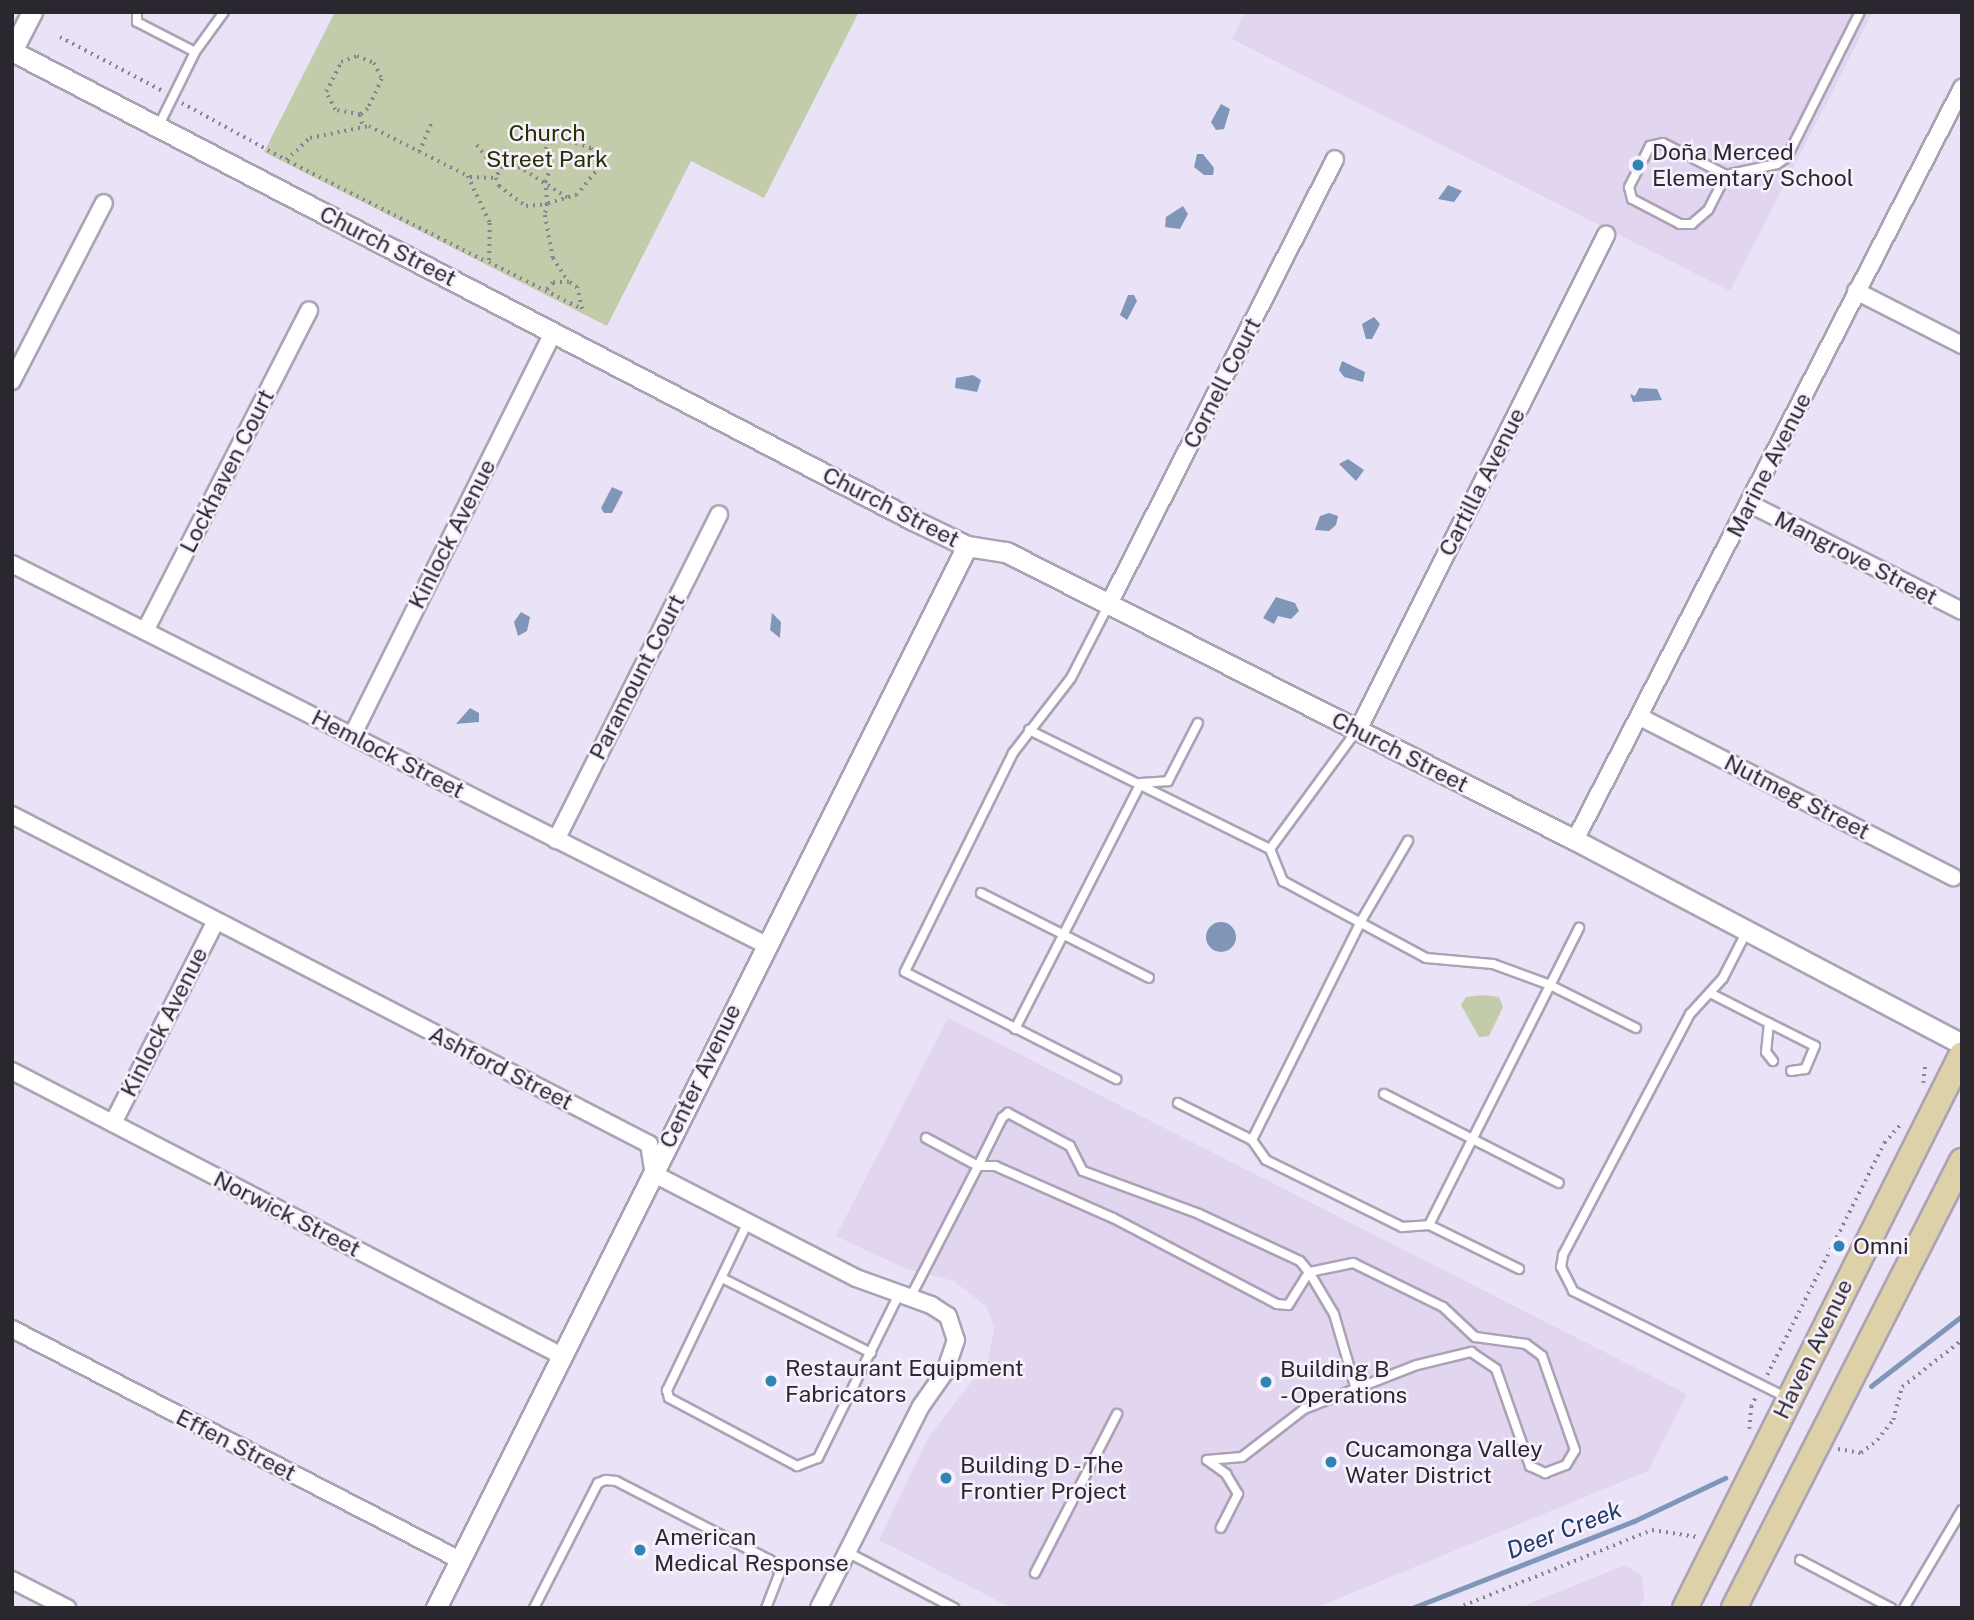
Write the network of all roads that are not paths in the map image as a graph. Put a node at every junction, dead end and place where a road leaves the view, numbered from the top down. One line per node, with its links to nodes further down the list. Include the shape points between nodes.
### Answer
1 (32, 12): 5 (street)
2 (137, 12): 6 (lane, via 137,22)
3 (225, 12): 6 (lane)
4 (1860, 12): 10 (lane, via 1787,157 1777,164)
5 (12, 51): 8 (street, Church Street)
6 (195, 52): 8 (lane)
7 (1962, 88): 13 (street, Marine Avenue)
8 (158, 128): 15 (street, Church Street)
9 (1335, 159): 22 (street, Cornell Court)
10 (1726, 174): 10 (lane, via 1663,143 1650,146 1629,187 1632,199 1681,224 1692,224 1708,210)
11 (104, 203): 17 (street)
12 (1606, 235): 28 (street, Cartilla Avenue)
13 (1856, 291): 16 (street); 18 (street, Marine Avenue)
14 (309, 311): 24 (street, Lockhaven Court)
15 (553, 333): 20 (street, Church Street); 29 (street, Kinlock Avenue)
16 (1962, 345)
17 (12, 381)
18 (1750, 504): 23 (street, Mangrove Street); 25 (street, Marine Avenue)
19 (719, 514): 32 (street, Paramount Court)
20 (967, 546): 22 (street, Church Street, via 1006,552); 43 (street, Center Avenue)
21 (12, 564): 24 (street, Hemlock Street)
22 (1108, 606): 27 (lane, via 1071,678); 28 (street, Church Street)
23 (1962, 611)
24 (145, 631): 29 (street, Hemlock Street)
25 (1640, 717): 33 (street, Marine Avenue); 36 (street, Nutmeg Street)
26 (1198, 723): 30 (lane, via 1168,780)
27 (1029, 730): 30 (lane); 49 (lane, via 905,972)
28 (1358, 730): 33 (street, Church Street); 35 (lane)
29 (352, 736): 32 (street, Hemlock Street)
30 (1141, 783): 35 (lane); 42 (lane)
31 (12, 815): 38 (street, Ashford Street)
32 (556, 840): 43 (street, Hemlock Street)
33 (1575, 840): 41 (street, Church Street)
34 (1408, 842): 39 (lane)
35 (1270, 849): 39 (lane, via 1283,881)
36 (1953, 877)
37 (982, 892): 42 (lane)
38 (216, 921): 58 (street, Kinlock Avenue); 64 (street, Ashford Street, via 649,1144)
39 (1362, 921): 45 (lane, via 1426,958 1493,964); 61 (lane)
40 (1579, 928): 45 (lane)
41 (1747, 930): 46 (lane, via 1723,978); 50 (street, Church Street)
42 (1064, 933): 44 (lane); 49 (lane)
43 (764, 944): 64 (street, Center Avenue)
44 (1149, 978)
45 (1550, 985): 48 (lane); 60 (lane)
46 (1710, 993): 47 (lane); 78 (lane, via 1690,1014 1563,1255 1561,1267 1573,1290)
47 (1769, 1023): 52 (lane, via 1766,1052); 53 (lane, via 1815,1046 1805,1069)
48 (1636, 1028)
49 (1015, 1029): 55 (lane)
50 (1962, 1044)
51 (1962, 1054): 78 (main road, Haven Avenue)
52 (1773, 1061)
53 (1791, 1071)
54 (12, 1072): 58 (street, Norwick Street)
55 (1116, 1079)
56 (1384, 1094): 60 (lane)
57 (1178, 1103): 61 (lane)
58 (113, 1123): 76 (street, Norwick Street)
59 (926, 1138): 63 (lane)
60 (1472, 1139): 65 (lane); 67 (lane)
61 (1252, 1140): 67 (lane, via 1266,1160 1402,1227)
62 (1962, 1161): 94 (main road, Haven Avenue)
63 (978, 1166): 69 (lane, via 995,1167 1113,1218 1277,1304 1288,1305); 69 (lane, via 1008,1113 1070,1146 1083,1171 1199,1214 1300,1261); 71 (lane)
64 (654, 1174): 66 (street); 76 (street, Center Avenue)
65 (1559, 1183)
66 (748, 1222): 70 (lane); 71 (street, via 856,1278)
67 (1429, 1225): 68 (lane)
68 (1519, 1269)
69 (1309, 1272): 73 (lane, via 1353,1263 1443,1307); 77 (lane, via 1334,1314)
70 (722, 1278): 75 (lane); 75 (lane, via 667,1390 669,1398 797,1466 818,1458)
71 (905, 1296): 75 (lane); 82 (street, via 948,1316 956,1340 945,1372 921,1406)
72 (12, 1329): 83 (street, Effen Street)
73 (1475, 1337): 74 (lane); 74 (lane, via 1526,1344 1542,1356 1574,1450 1566,1465 1545,1473 1530,1466 1496,1369)
74 (1471, 1352): 77 (lane, via 1456,1352)
75 (870, 1353)
76 (562, 1356): 83 (street, Center Avenue)
77 (1356, 1389): 81 (lane, via 1304,1409 1242,1457 1207,1460 1226,1474 1238,1494)
78 (1789, 1399): 93 (main road, Haven Avenue)
79 (1118, 1414): 85 (lane)
80 (1962, 1510): 96 (lane)
81 (1221, 1528)
82 (847, 1552): 91 (street); 92 (lane)
83 (460, 1560): 88 (street, Center Avenue)
84 (1800, 1560): 95 (lane)
85 (1035, 1573)
86 (12, 1580): 87 (street)
87 (67, 1608)
88 (436, 1608)
89 (534, 1608): 90 (lane, via 598,1483 606,1480 616,1480 770,1560 780,1573)
90 (766, 1608)
91 (819, 1608)
92 (954, 1608)
93 (1685, 1608)
94 (1734, 1608)
95 (1891, 1608)
96 (1904, 1608)

